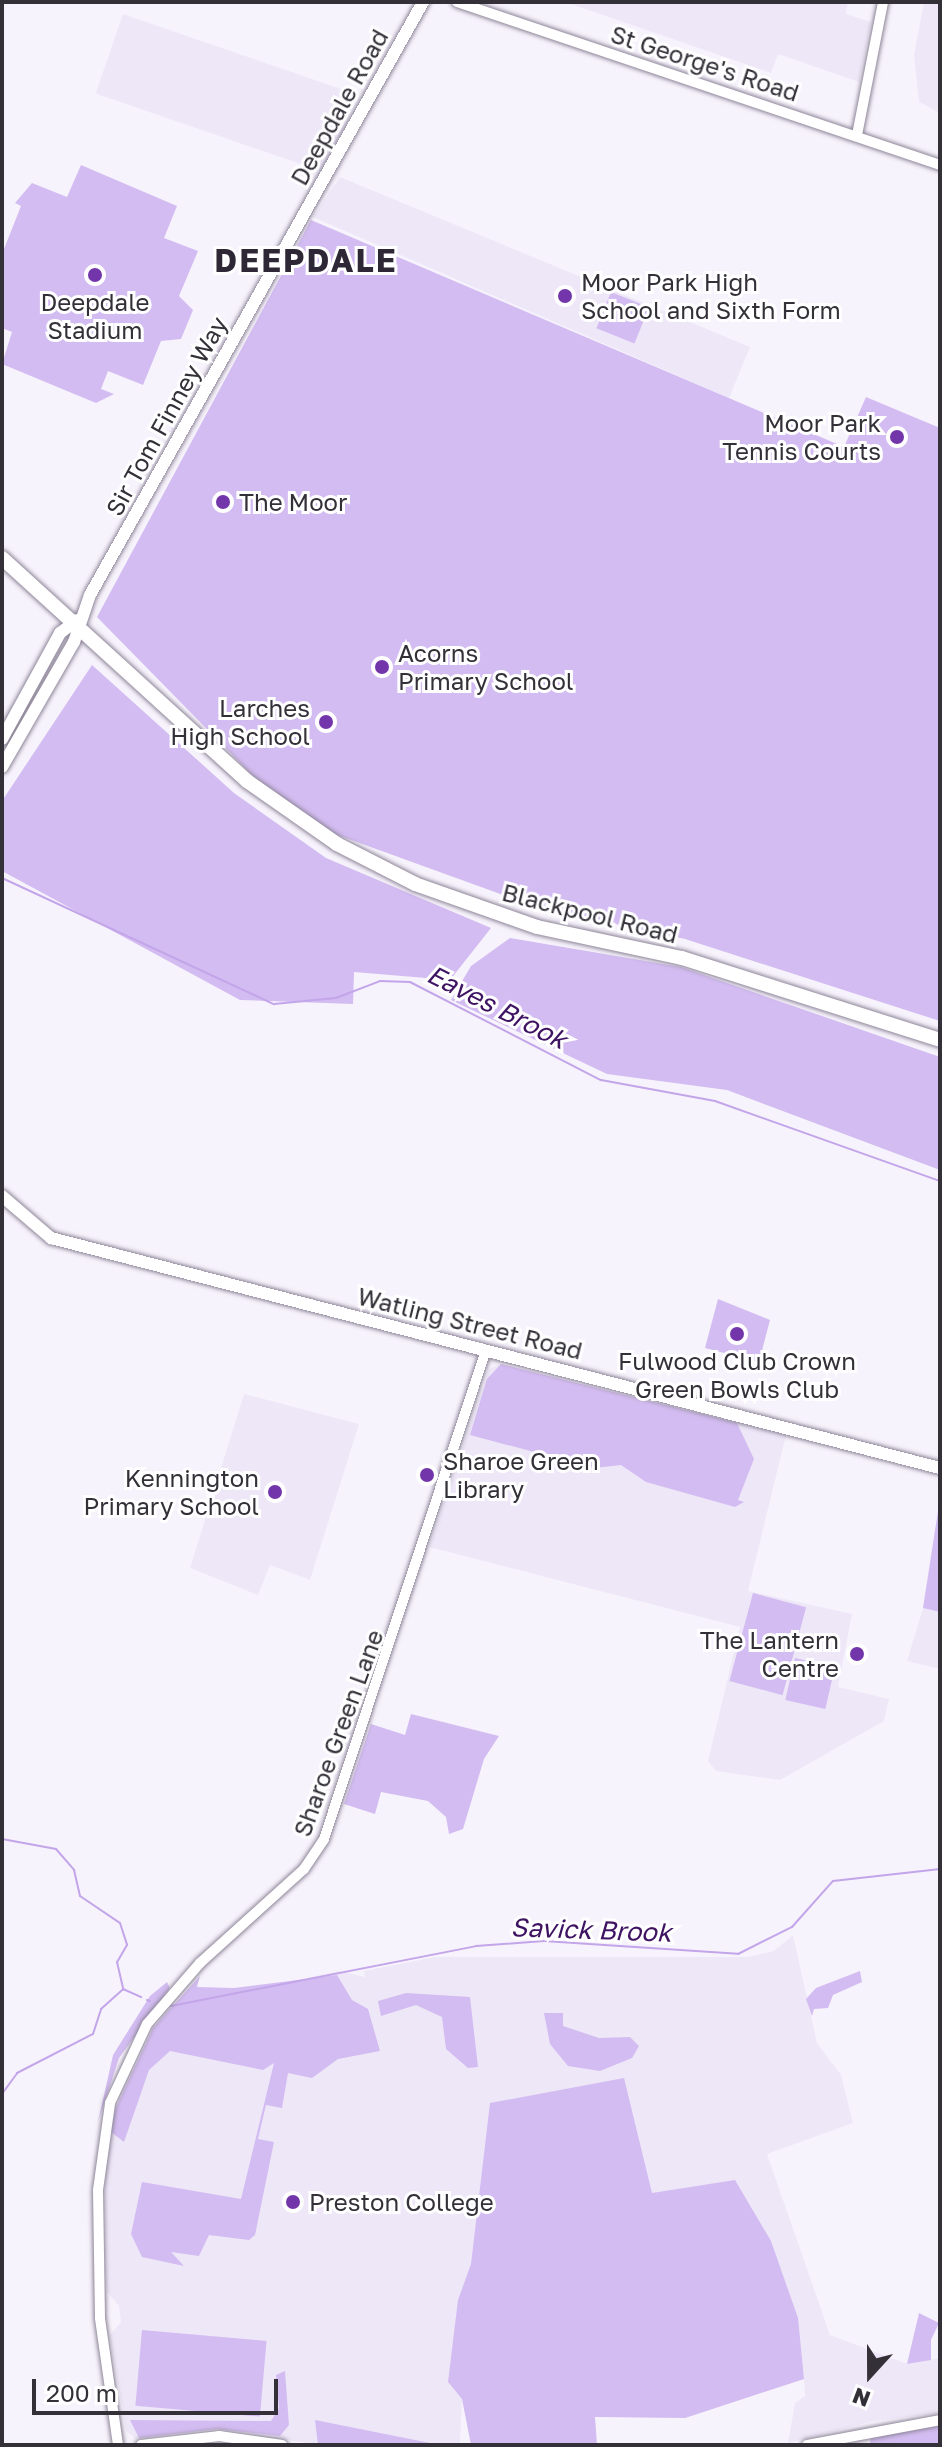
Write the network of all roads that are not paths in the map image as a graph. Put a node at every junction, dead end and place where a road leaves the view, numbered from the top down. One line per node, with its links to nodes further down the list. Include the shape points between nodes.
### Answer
1 (423, 2): 6 (main road, Deepdale Road)
2 (457, 2): 4 (street, St George's Road)
3 (883, 2): 4 (street)
4 (857, 135): 5 (street, St George's Road)
5 (940, 165)
6 (292, 233): 8 (main road, Sir Tom Finney Way)
7 (2, 558): 8 (highway, Blackpool Road)
8 (77, 620): 9 (main road, Sir Tom Finney Way, via 60,633); 10 (main road, Sir Tom Finney Way, via 74,642); 11 (highway, Blackpool Road, via 247,781 337,844 415,884 537,927 682,958)
9 (2, 739)
10 (2, 767)
11 (940, 1040)
12 (2, 1196): 13 (main road, Watling Street Road, via 51,1238)
13 (486, 1350): 14 (main road, Watling Street Road); 16 (street, Sharoe Green Lane, via 324,1839 304,1869 171,1995 121,2072 102,2132 100,2318)
14 (940, 1468)
15 (940, 2420): 19 (street)
16 (118, 2445)
17 (141, 2445): 18 (street, via 219,2436)
18 (282, 2445)
19 (807, 2445)

